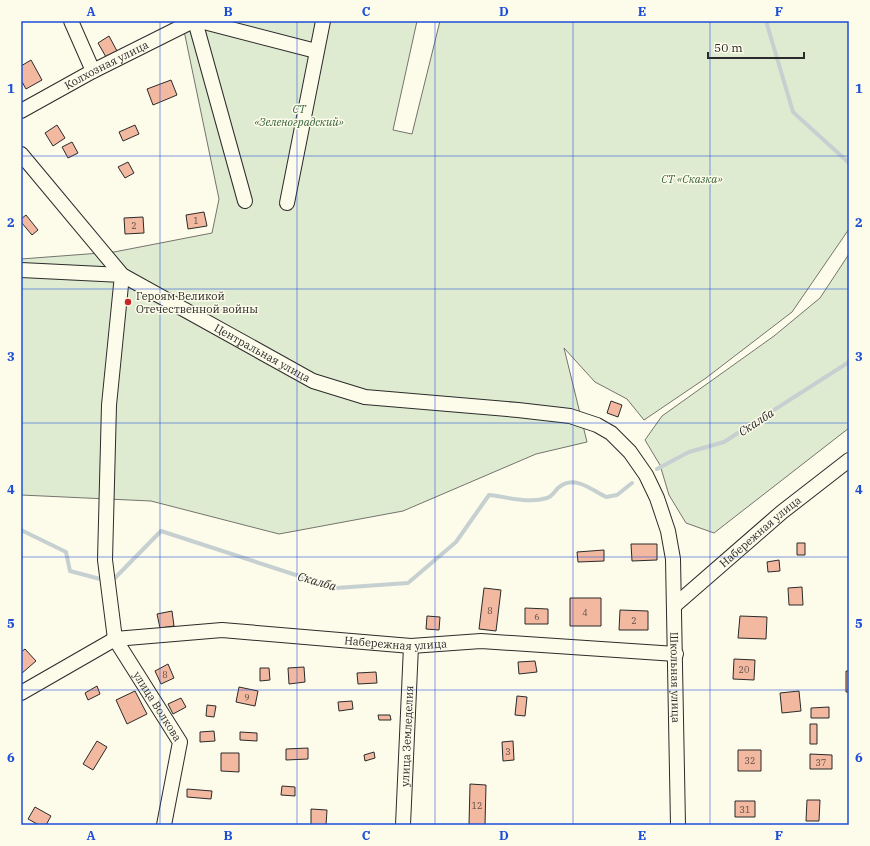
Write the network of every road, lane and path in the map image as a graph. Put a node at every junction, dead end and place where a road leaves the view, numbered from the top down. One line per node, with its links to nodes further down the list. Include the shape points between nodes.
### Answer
1 (71, 21): 6 (street)
2 (194, 21): 6 (street, Колхозная улица); 9 (street)
3 (200, 21): 5 (street)
4 (323, 21): 5 (street)
5 (316, 51): 10 (street)
6 (93, 71): 7 (street, Колхозная улица)
7 (21, 111)
8 (21, 154): 12 (street, Центральная улица)
9 (245, 201)
10 (287, 203)
11 (21, 270): 12 (street)
12 (122, 275): 14 (street, Центральная улица, via 313,381 365,397 570,416 596,425 611,433 630,452 646,475); 16 (street, via 109,405 105,560)
13 (849, 460): 15 (street, Набережная улица, via 782,512)
14 (668, 531): 15 (street, Школьная улица, via 673,559)
15 (674, 606): 18 (street, Школьная улица)
16 (115, 639): 17 (street, Набережная улица, via 222,630); 19 (street); 20 (street, улица Волкова, via 180,742)
17 (411, 646): 18 (street, Набережная улица, via 481,641); 21 (street, улица Земледелия)
18 (676, 654): 22 (street, Школьная улица)
19 (21, 693)
20 (164, 825)
21 (403, 825)
22 (678, 825)

